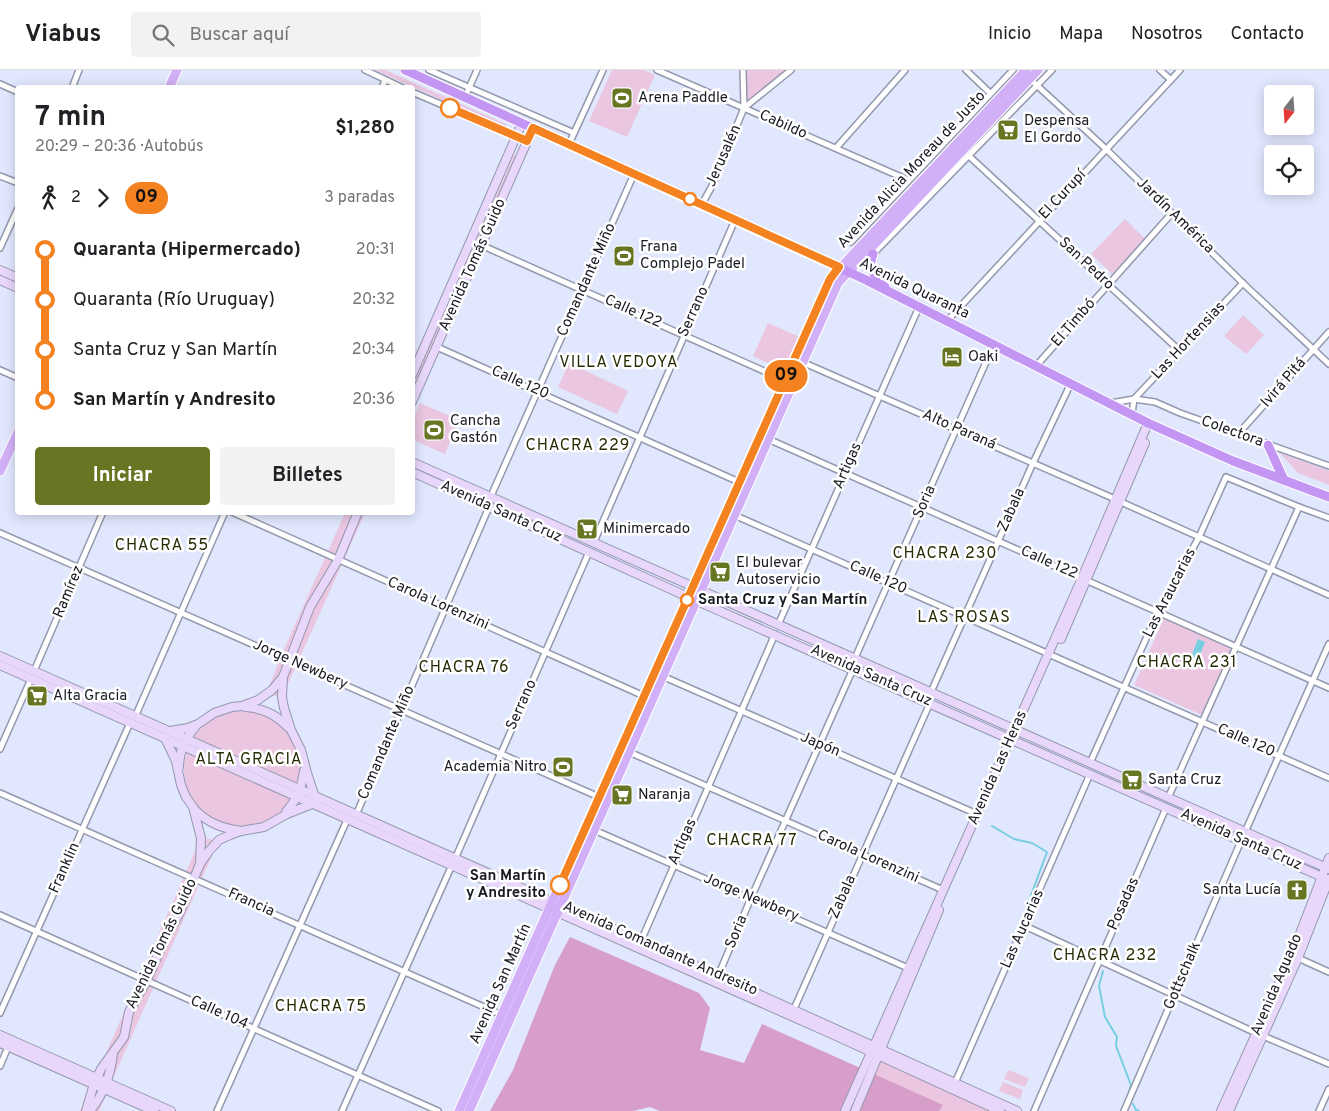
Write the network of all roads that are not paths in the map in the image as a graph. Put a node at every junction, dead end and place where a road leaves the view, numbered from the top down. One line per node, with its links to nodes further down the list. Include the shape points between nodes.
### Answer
1 (79, 70): 22 (street)
2 (365, 70): 19 (street)
3 (405, 70): 31 (highway, Avenida Quaranta)
4 (429, 70): 27 (street)
5 (477, 70): 27 (street)
6 (603, 70): 35 (street)
7 (658, 70): 32 (street, Cabildo)
8 (743, 70): 32 (street)
9 (791, 70): 32 (street, Jerusalén)
10 (906, 70): 39 (street)
11 (966, 70): 30 (street)
12 (1013, 70): 30 (street)
13 (1038, 70): 18 (main road, Avenida Alicia Moreau de Justo)
14 (1052, 70): 26 (street)
15 (1160, 70): 20 (street)
16 (1180, 70): 20 (street, El Curupí)
17 (175, 71): 23 (main road)
18 (1025, 73): 26 (street, Jardín América); 52 (main road, Avenida Alicia Moreau de Justo); 57 (main road, Avenida Alicia Moreau de Justo)
19 (385, 80): 24 (street); 25 (street)
20 (1171, 80): 40 (street, El Curupí)
21 (0, 84): 28 (street)
22 (73, 85)
23 (171, 85)
24 (383, 85)
25 (396, 85)
26 (1038, 86): 40 (street, Jardín América); 41 (street)
27 (469, 88): 31 (street); 35 (street)
28 (15, 91)
29 (415, 93): 36 (street)
30 (990, 93): 44 (street)
31 (465, 97): 33 (highway, Avenida Quaranta)
32 (744, 108): 39 (street, Cabildo); 46 (street, Jerusalén)
33 (522, 123): 34 (highway, Avenida Quaranta); 36 (main road, Avenida Tomás Guido)
34 (533, 128): 37 (main road, Avenida Tomás Guido); 38 (highway, Avenida Quaranta)
35 (574, 133): 38 (street)
36 (516, 136): 37 (street); 78 (main road, Avenida Tomás Guido)
37 (527, 141): 54 (main road, Avenida Tomás Guido)
38 (569, 144): 42 (highway, Avenida Quaranta)
39 (836, 148): 44 (street, Cabildo)
40 (1106, 149): 47 (street, Jardín América); 50 (street, El Curupí)
41 (969, 156): 50 (street, San Pedro); 51 (street)
42 (635, 174): 46 (highway, Avenida Quaranta); 65 (street, Comandante Miño)
43 (0, 176): 45 (street)
44 (908, 180): 53 (street)
45 (15, 182)
46 (702, 204): 49 (highway, Avenida Quaranta)
47 (1172, 213): 62 (street, Jardín América); 63 (street, El Timbó)
48 (15, 215): 55 (street)
49 (735, 220): 57 (highway, Avenida Quaranta); 70 (street, Serrano)
50 (1039, 221): 63 (street, San Pedro); 68 (street, El Curupí)
51 (899, 228): 52 (street); 56 (street)
52 (887, 229): 59 (main road, Avenida Alicia Moreau de Justo)
53 (851, 242)
54 (482, 245): 65 (street, Calle 122); 72 (main road, Avenida Tomás Guido)
55 (0, 248)
56 (874, 254): 66 (highway, via 871,269)
57 (839, 267): 59 (highway, Avenida Quaranta); 81 (main road, Avenida San Martín, via 830,279)
58 (0, 270): 60 (main road)
59 (848, 271): 66 (highway, Avenida Quaranta); 75 (main road, Avenida San Martín, via 838,282)
60 (15, 277)
61 (0, 280): 64 (main road)
62 (1243, 282): 73 (street, Jardín América); 74 (street, Las Hortensias)
63 (1108, 284): 74 (street, San Pedro); 77 (street, El Timbó)
64 (15, 287)
65 (583, 290): 70 (street, Calle 122); 83 (street, Comandante Miño)
66 (890, 292): 67 (highway, Avenida Quaranta)
67 (919, 307): 68 (highway, Avenida Quaranta); 85 (street, Artigas)
68 (948, 321): 71 (highway, Avenida Quaranta)
69 (1329, 332): 73 (street, Ivirá Pitá)
70 (684, 335): 81 (street, Calle 122); 92 (street, Serrano)
71 (994, 344): 77 (highway, Avenida Quaranta); 90 (street, Soria)
72 (437, 346): 83 (street, Calle 120); 84 (main road, Avenida Tomás Guido)
73 (1313, 350): 76 (street, Jardín América); 91 (street, Ivirá Pitá)
74 (1180, 351): 86 (street, Las Hortensias)
75 (802, 362): 85 (street, Alto Paraná); 94 (main road, Avenida San Martín)
76 (1329, 364)
77 (1036, 366): 82 (highway, Avenida Quaranta)
78 (415, 368)
79 (0, 370): 80 (street)
80 (15, 377)
81 (784, 380): 103 (main road, Avenida San Martín)
82 (1071, 383): 87 (highway, Avenida Quaranta); 97 (street, Zabala)
83 (538, 391): 92 (street, Calle 120); 104 (street, Comandante Miño)
84 (415, 395)
85 (880, 395): 90 (street, Alto Paraná); 101 (street, Artigas)
86 (1134, 399): 87 (street); 88 (street); 91 (street, Colectora, via 1157,402)
87 (1111, 403): 88 (highway, Avenida Quaranta)
88 (1132, 414): 89 (highway, Avenida Quaranta)
89 (1150, 424): 102 (highway, Avenida Quaranta); 106 (main road, Avenida Las Heras)
90 (957, 429): 97 (street, Alto Paraná); 108 (street, Soria)
91 (1239, 433): 95 (street, Colectora)
92 (640, 437): 103 (street, Calle 120); 119 (street, Serrano)
93 (15, 439): 99 (main road)
94 (768, 439): 101 (street, Calle 122); 114 (main road, Avenida San Martín)
95 (1268, 445): 98 (street, Colectora); 102 (highway)
96 (415, 463): 104 (main road, Avenida Santa Cruz)
97 (1033, 463): 106 (street, Alto Paraná); 118 (street, Zabala)
98 (1329, 466)
99 (0, 472)
100 (415, 473): 107 (main road, Avenida Santa Cruz)
101 (845, 473): 108 (street, Calle 122); 120 (street, Artigas)
102 (1284, 480): 105 (highway, Avenida Quaranta)
103 (739, 482): 127 (main road, Avenida San Martín)
104 (491, 496): 119 (main road, Avenida Santa Cruz)
105 (1329, 497)
106 (1118, 501): 117 (street, Alto Paraná); 125 (main road, Avenida Las Heras)
107 (489, 507): 121 (main road, Avenida Santa Cruz); 130 (street, Comandante Miño)
108 (922, 507): 118 (street, Calle 122); 126 (street, Soria)
109 (1299, 507): 115 (street); 117 (street, Las Araucarias, via 1226,477); 124 (street)
110 (102, 515): 123 (street, Ramírez)
111 (224, 515): 131 (street, Franklin)
112 (239, 515): 122 (street, Carola Lorenzini)
113 (357, 515): 122 (main road)
114 (734, 515): 120 (street, Calle 120); 127 (main road, Avenida San Martín)
115 (1329, 518)
116 (0, 533): 123 (street, Jorge Newbery)
117 (1199, 537): 124 (street, Alto Paraná); 132 (street, Las Araucarias)
118 (998, 541): 125 (street, Calle 122); 133 (street, Zabala)
119 (594, 542): 127 (main road, Avenida Santa Cruz)
120 (812, 548): 126 (street, Calle 120); 134 (street, Artigas)
121 (590, 552): 129 (main road, Avenida Santa Cruz); 138 (street, Serrano)
122 (338, 560): 130 (street, Carola Lorenzini); 142 (main road, via 310,607)
123 (79, 568): 131 (street, Jorge Newbery); 145 (street, Ramírez)
124 (1270, 568): 128 (street, Alto Paraná); 137 (street)
125 (1085, 580): 132 (street, Calle 122); 139 (main road, Avenida Las Heras)
126 (888, 583): 133 (street, Calle 120); 141 (street, Soria)
127 (697, 589): 129 (main road, Avenida San Martín); 134 (main road, Avenida Santa Cruz)
128 (1329, 595)
129 (692, 598): 135 (main road, Avenida Santa Cruz); 146 (main road, Avenida San Martín); 153 (main road, Avenida San Martín)
130 (445, 608): 138 (street, Carola Lorenzini); 156 (street, Comandante Miño)
131 (181, 612): 142 (street, Jorge Newbery); 158 (street, Franklin)
132 (1158, 612): 137 (street, Calle 122); 150 (street, Las Araucarias)
133 (965, 616): 139 (street, Calle 120); 152 (street, Zabala)
134 (778, 625): 141 (main road, Avenida Santa Cruz)
135 (775, 634): 144 (main road, Avenida Santa Cruz); 157 (street, Artigas)
136 (1329, 644): 149 (street)
137 (1235, 646): 149 (street, Calle 122); 159 (street)
138 (545, 652): 153 (street, Carola Lorenzini); 169 (street, Serrano)
139 (1051, 655): 150 (street, Calle 120); 162 (main road, Avenida Las Heras)
140 (0, 656): 145 (main road, Avenida Comandante Andresito)
141 (855, 658): 152 (main road, Avenida Santa Cruz)
142 (291, 661): 147 (main road); 156 (street, Jorge Newbery)
143 (0, 665): 148 (main road, Avenida Comandante Andresito)
144 (854, 669): 154 (main road, Avenida Santa Cruz); 166 (street, Soria)
145 (34, 671): 158 (main road, Avenida Comandante Andresito)
146 (662, 676): 157 (street, Japón); 168 (main road, Avenida San Martín)
147 (283, 677): 155 (main road, via 266,695); 161 (main road, via 282,697)
148 (31, 679): 158 (main road, Avenida Comandante Andresito); 167 (street)
149 (1312, 681): 151 (street, Calle 122); 170 (street)
150 (1124, 687): 159 (street, Calle 120); 172 (street, Las Araucarias)
151 (1329, 688)
152 (931, 692): 162 (main road, Avenida Santa Cruz)
153 (644, 696): 180 (main road, Avenida San Martín)
154 (930, 703): 164 (main road, Avenida Santa Cruz); 175 (street, Zabala)
155 (242, 706): 160 (main road, via 214,713); 161 (main road, via 274,715)
156 (401, 710): 169 (street, Jorge Newbery); 186 (street, Comandante Miño)
157 (741, 711): 166 (street, Japón); 177 (street, Artigas)
158 (132, 720): 163 (main road, Avenida Comandante Andresito); 190 (street, Franklin)
159 (1202, 722): 170 (street, Calle 120); 181 (street)
160 (198, 724): 163 (main road); 165 (main road)
161 (291, 730): 171 (main road)
162 (1017, 731): 164 (main road, Avenida Las Heras); 172 (main road, Avenida Santa Cruz)
163 (167, 735): 165 (main road, Avenida Comandante Andresito); 173 (main road, Avenida Tomás Guido)
164 (1013, 739): 174 (main road, Avenida Santa Cruz); 185 (main road, Avenida Las Heras); 229 (main road, Avenida Las Heras)
165 (185, 743): 173 (main road); 179 (main road, Avenida Comandante Andresito)
166 (820, 746): 175 (street, Japón); 188 (street, Soria)
167 (0, 749)
168 (629, 752): 177 (street, Carola Lorenzini); 191 (main road, Avenida San Martín)
169 (501, 754): 180 (street, Jorge Newbery); 197 (street, Serrano)
170 (1279, 756): 176 (street, Calle 120); 193 (street)
171 (304, 761): 179 (main road); 182 (main road)
172 (1090, 763): 181 (main road, Avenida Santa Cruz)
173 (179, 772): 183 (main road, Avenida Tomás Guido, via 181,785)
174 (1090, 774): 184 (main road, Avenida Santa Cruz); 208 (street, Las Aucarias)
175 (897, 778): 185 (street, Japón); 195 (street, Zabala)
176 (1329, 778)
177 (708, 787): 188 (street, Carola Lorenzini); 199 (street, Artigas)
178 (0, 792): 190 (street, Francia)
179 (299, 794): 182 (main road, Avenida Comandante Andresito); 189 (main road, Avenida Tomás Guido, via 288,811)
180 (599, 797): 205 (main road, Avenida San Martín)
181 (1168, 798): 193 (main road, Avenida Santa Cruz)
182 (314, 801): 186 (main road, Avenida Comandante Andresito); 187 (main road, Avenida Comandante Andresito); 189 (main road, Avenida Tomás Guido)
183 (192, 807): 192 (main road, Avenida Tomás Guido, via 218,826); 198 (main road, Avenida Tomás Guido, via 202,838)
184 (1166, 808): 194 (main road, Avenida Santa Cruz); 213 (street, Posadas)
185 (977, 814): 203 (main road, Avenida Las Heras)
186 (356, 815): 197 (main road, Avenida Comandante Andresito)
187 (347, 820): 197 (main road, Avenida Comandante Andresito); 207 (street)
188 (785, 821): 195 (street, Carola Lorenzini); 204 (street, Soria)
189 (275, 822): 192 (main road, Avenida Tomás Guido)
190 (82, 828): 201 (street, Francia); 209 (street, Franklin)
191 (594, 830): 199 (street, Jorge Newbery); 205 (main road, Avenida San Martín)
192 (241, 831): 198 (main road, Avenida Tomás Guido, via 219,840)
193 (1245, 832): 200 (main road, Avenida Santa Cruz)
194 (1241, 841): 202 (main road, Avenida Santa Cruz); 219 (street, Gottschalk)
195 (862, 854): 203 (street, Carola Lorenzini); 210 (street, Zabala)
196 (1329, 858): 200 (main road, Avenida Aguado)
197 (453, 862): 205 (main road, Avenida Comandante Andresito); 215 (street, Serrano)
198 (200, 864): 201 (main road, Avenida Tomás Guido)
199 (673, 865): 204 (street, Jorge Newbery); 211 (street, Artigas)
200 (1327, 868): 202 (main road, Avenida Aguado)
201 (194, 878): 207 (street, Francia); 218 (main road, Avenida Tomás Guido)
202 (1327, 878): 212 (main road, Avenida Aguado); 224 (main road, Avenida Aguado)
203 (943, 890): 214 (main road, Avenida Las Heras)
204 (751, 898): 210 (street, Jorge Newbery); 217 (street, Soria)
205 (555, 907): 211 (main road, Avenida Comandante Andresito); 222 (main road, Avenida San Martín); 229 (main road, Avenida Comandante Andresito); 244 (main road, Avenida San Martín)
206 (0, 915): 209 (street, Calle 104)
207 (300, 924): 215 (street, Francia); 223 (street)
208 (1025, 926): 213 (street); 234 (street, Las Aucarias)
209 (36, 931): 218 (street, Calle 104); 221 (street, Franklin)
210 (828, 932): 214 (street, Jorge Newbery); 220 (street, Zabala)
211 (641, 941): 217 (main road, Avenida Comandante Andresito)
212 (1298, 958): 216 (street); 224 (main road, Avenida Aguado)
213 (1099, 960): 219 (street); 249 (street, Posadas)
214 (908, 968): 229 (main road, Avenida Las Heras)
215 (405, 971): 222 (street, Francia); 232 (street, Serrano)
216 (1329, 972)
217 (718, 976): 220 (main road, Avenida Comandante Andresito)
218 (147, 980): 223 (street, Calle 104); 228 (main road, Avenida Tomás Guido, via 129,1012 124,1037)
219 (1174, 995): 224 (street); 250 (street, Gottschalk)
220 (794, 1009): 229 (main road, Avenida Comandante Andresito)
221 (0, 1013)
222 (502, 1014): 243 (main road, Avenida San Martín)
223 (254, 1028): 232 (street, Calle 104); 240 (street)
224 (1260, 1035): 230 (street); 251 (main road, Avenida Aguado); 252 (main road, Avenida Aguado)
225 (0, 1036): 233 (main road)
226 (0, 1043): 227 (main road)
227 (8, 1047): 231 (street); 233 (main road)
228 (113, 1051): 233 (main road, Avenida Tomás Guido); 235 (main road, Avenida Tomás Guido)
229 (876, 1051): 234 (main road, Avenida Comandante Andresito); 245 (main road, Avenida Las Heras); 246 (main road, Avenida Las Heras); 247 (main road, Avenida Comandante Andresito)
230 (1329, 1064)
231 (0, 1066)
232 (358, 1075): 241 (street, Serrano); 242 (street, Calle 104)
233 (95, 1081): 235 (main road); 237 (main road, Avenida Tomás Guido)
234 (955, 1083): 248 (main road, Avenida Comandante Andresito)
235 (106, 1086): 237 (main road, Avenida Tomás Guido); 238 (main road); 239 (main road)
236 (1329, 1089): 253 (street)
237 (88, 1111)
238 (154, 1111)
239 (171, 1111)
240 (217, 1111)
241 (342, 1111)
242 (438, 1111)
243 (459, 1111)
244 (469, 1111)
245 (845, 1111)
246 (856, 1111)
247 (1000, 1111)
248 (1017, 1111)
249 (1034, 1111)
250 (1124, 1111)
251 (1221, 1111)
252 (1228, 1111)
253 (1319, 1111)

